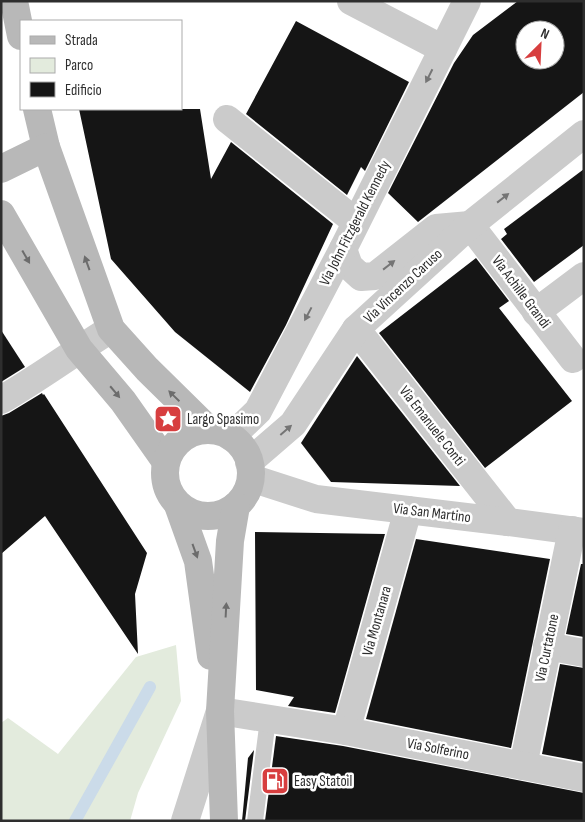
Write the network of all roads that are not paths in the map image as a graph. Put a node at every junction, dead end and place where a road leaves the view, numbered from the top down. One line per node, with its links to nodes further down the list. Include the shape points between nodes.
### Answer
1 (351, 1): 3 (street)
2 (467, 1): 3 (street, Via John Fitzgerald Kennedy)
3 (443, 49): 10 (street, Via John Fitzgerald Kennedy, one-way to 10)
4 (37, 110): 7 (main road)
5 (227, 119): 10 (street)
6 (584, 135): 11 (street, Via Vincenzo Caruso, one-way to 6)
7 (46, 148): 8 (main road); 15 (main road, one-way to 7)
8 (1, 170)
9 (1, 214): 17 (main road, one-way to 17)
10 (356, 222): 12 (street, Via John Fitzgerald Kennedy)
11 (470, 225): 12 (street, one-way to 11, via 349,266 361,276 375,276 436,228); 14 (street, Via Achille Grandi); 16 (street, Via Vincenzo Caruso)
12 (342, 249): 20 (street, Via John Fitzgerald Kennedy, one-way to 20, via 258,411)
13 (584, 276): 14 (street)
14 (536, 312): 18 (street, Via Achille Grandi)
15 (111, 329): 17 (street); 20 (main road, one-way to 15, via 147,369)
16 (356, 329): 22 (street, Via Vincenzo Caruso, one-way to 16, via 293,424); 26 (street, Via Emanuele Conti)
17 (79, 349): 19 (street); 21 (main road, one-way to 21, via 123,401)
18 (573, 359)
19 (1, 400)
20 (220, 433): 21 (main road, via 194,432 182,438); 22 (main road, via 240,444)
21 (166, 462): 23 (main road, via 166,485)
22 (250, 470): 24 (main road, via 249,488); 25 (street, Via San Martino, via 282,488 316,500)
23 (178, 505): 24 (main road, via 201,516 214,516); 30 (main road, one-way to 30, via 198,561)
24 (236, 506): 30 (main road, one-way to 24, via 230,542)
25 (408, 510): 26 (street, Via San Martino); 32 (street, Via Montanara)
26 (508, 522): 27 (street, Via San Martino)
27 (578, 531): 28 (street, Via Curtatone)
28 (547, 646): 29 (street); 33 (street, Via Curtatone)
29 (584, 653)
30 (220, 712): 31 (street, Via Solferino); 35 (street); 36 (main road)
31 (280, 721): 32 (street, Via Solferino); 37 (lane)
32 (346, 731): 33 (street, Via Solferino)
33 (524, 766): 34 (street, Via Solferino)
34 (584, 778)
35 (185, 821)
36 (224, 821)
37 (254, 821)

